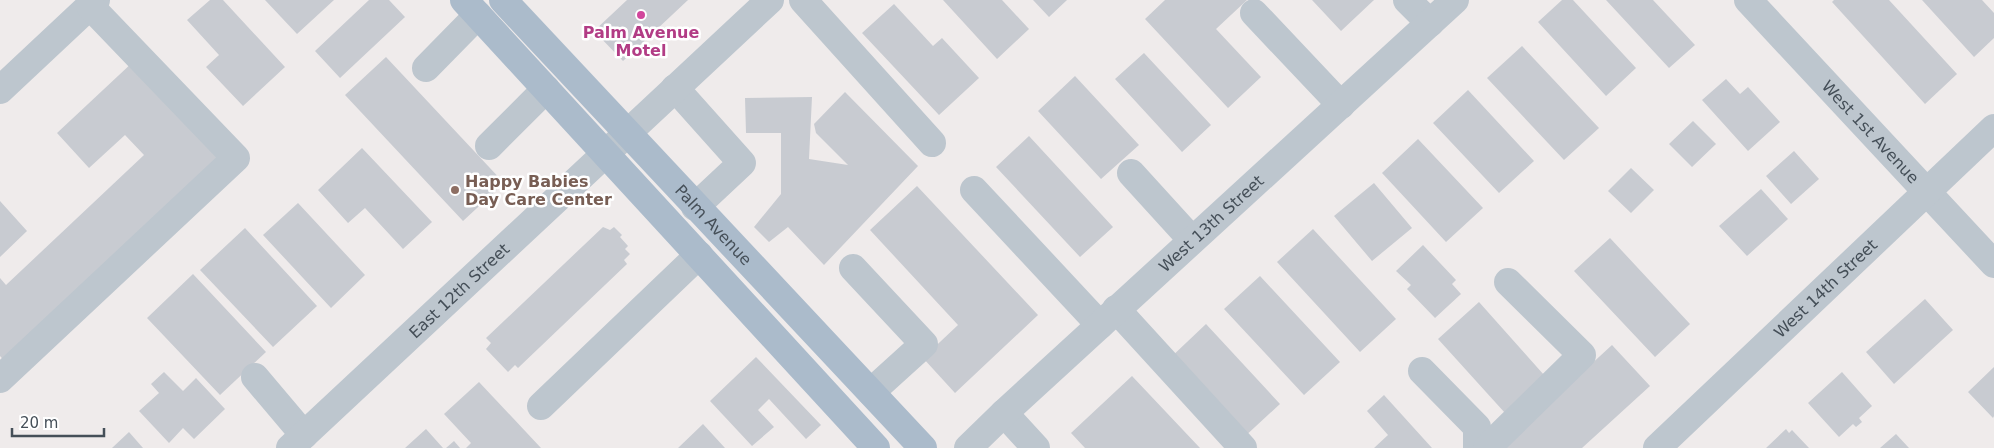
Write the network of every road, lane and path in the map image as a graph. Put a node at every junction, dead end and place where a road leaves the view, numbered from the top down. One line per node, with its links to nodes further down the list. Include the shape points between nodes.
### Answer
1 (770, 0): 12 (street, East 12th Street)
2 (803, 0): 18 (street)
3 (1408, 0): 10 (street)
4 (1455, 0): 10 (street, West 13th Street)
5 (1748, 0): 23 (street, West 1st Avenue)
6 (93, 3): 14 (street); 33 (street, via 236,158)
7 (511, 3): 17 (main road, Palm Avenue)
8 (471, 7): 11 (street); 13 (main road, Palm Avenue)
9 (1254, 13): 15 (street)
10 (1430, 24): 15 (street, West 13th Street)
11 (426, 68)
12 (674, 88): 17 (street, East 12th Street); 24 (street, via 742,163)
13 (546, 89): 19 (street); 20 (main road, Palm Avenue)
14 (0, 90)
15 (1341, 105): 25 (street, West 13th Street)
16 (1994, 128): 23 (street, West 14th Street)
17 (628, 133): 20 (street, East 12th Street); 24 (main road, Palm Avenue)
18 (932, 143)
19 (489, 146)
20 (606, 153): 26 (main road, Palm Avenue); 37 (street, East 12th Street)
21 (1131, 173): 25 (street)
22 (974, 190): 30 (street)
23 (1926, 192): 27 (street, West 1st Avenue); 45 (street, West 14th Street)
24 (695, 206): 34 (main road, Palm Avenue)
25 (1192, 240): 30 (street, West 13th Street)
26 (699, 254): 35 (street); 38 (main road, Palm Avenue)
27 (1994, 264)
28 (853, 268): 34 (street, via 924,344)
29 (1508, 282): 44 (street, via 1582,356)
30 (1108, 317): 36 (street, West 13th Street); 42 (street)
31 (1422, 371): 43 (street, via 1477,428)
32 (255, 377): 37 (street)
33 (0, 378)
34 (871, 392): 39 (main road, Palm Avenue)
35 (541, 406)
36 (1004, 413): 40 (street, West 13th Street); 41 (street)
37 (297, 441)
38 (876, 448)
39 (923, 448)
40 (968, 448)
41 (1036, 448)
42 (1243, 448)
43 (1477, 448)
44 (1486, 448)
45 (1657, 448)

